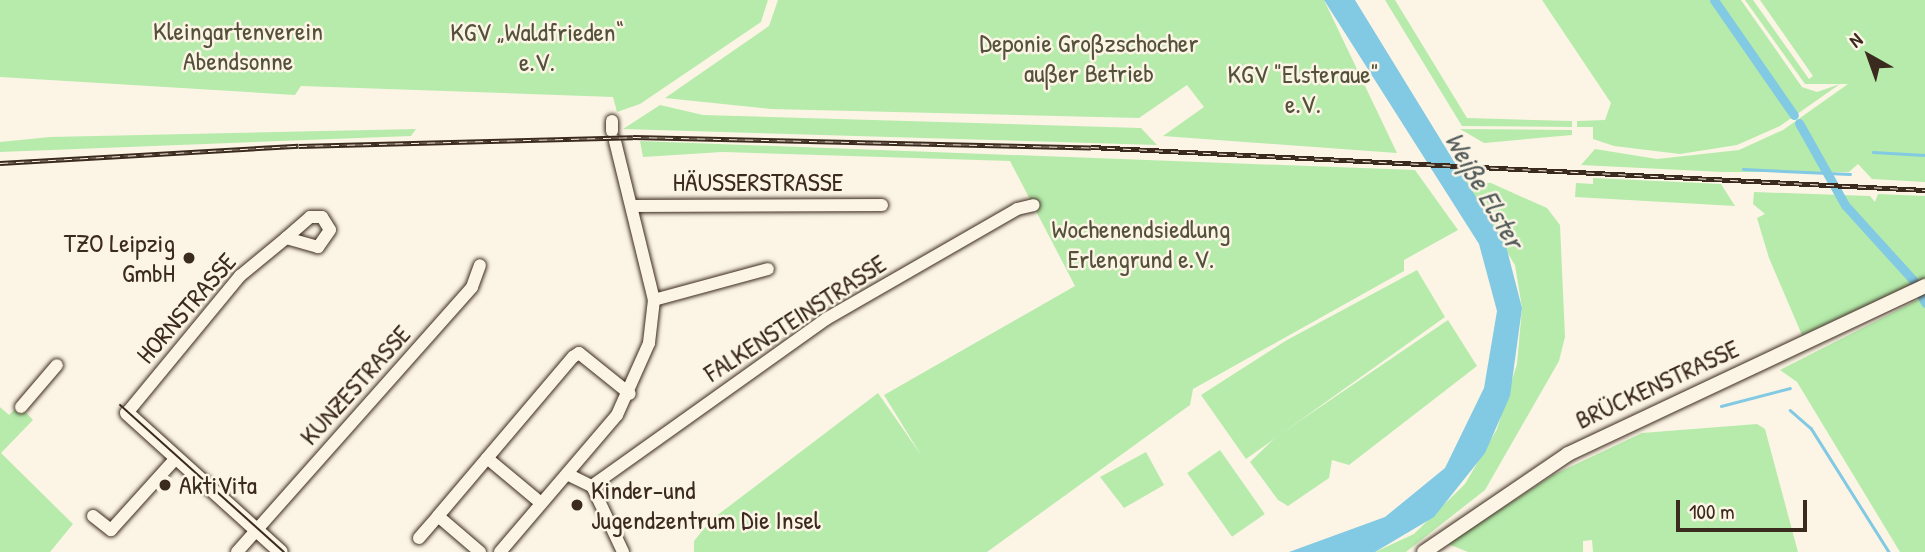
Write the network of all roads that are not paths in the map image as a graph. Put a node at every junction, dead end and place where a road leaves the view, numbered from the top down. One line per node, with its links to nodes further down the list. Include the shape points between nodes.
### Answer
1 (613, 131): 4 (street)
2 (882, 205): 4 (street, HÄUSSERSTRASSE)
3 (1034, 205): 17 (street, FALKENSTEINSTRASSE, via 1017,209 826,319)
4 (634, 206): 9 (street)
5 (286, 237): 13 (street, HORNSTRASSE, via 199,320)
6 (480, 265): 21 (street, KUNZESTRASSE, via 472,287)
7 (768, 269): 9 (street)
8 (1925, 286): 28 (main road, BRÜCKENSTRASSE, via 1541,469)
9 (654, 300): 11 (street, via 649,343)
10 (57, 365): 12 (street)
11 (630, 394): 15 (street, via 579,353); 16 (street)
12 (21, 407)
13 (127, 413): 14 (main road)
14 (176, 458): 19 (street, via 111,530); 21 (main road)
15 (487, 458): 18 (street); 20 (street)
16 (567, 474): 17 (street); 18 (street)
17 (592, 486): 27 (street)
18 (541, 503): 26 (street)
19 (93, 516)
20 (438, 516): 22 (street); 25 (street)
21 (256, 530): 23 (street, KUNZESTRASSE); 24 (main road)
22 (419, 538)
23 (237, 552)
24 (281, 552)
25 (480, 552)
26 (500, 552)
27 (623, 552)
28 (1424, 552)

